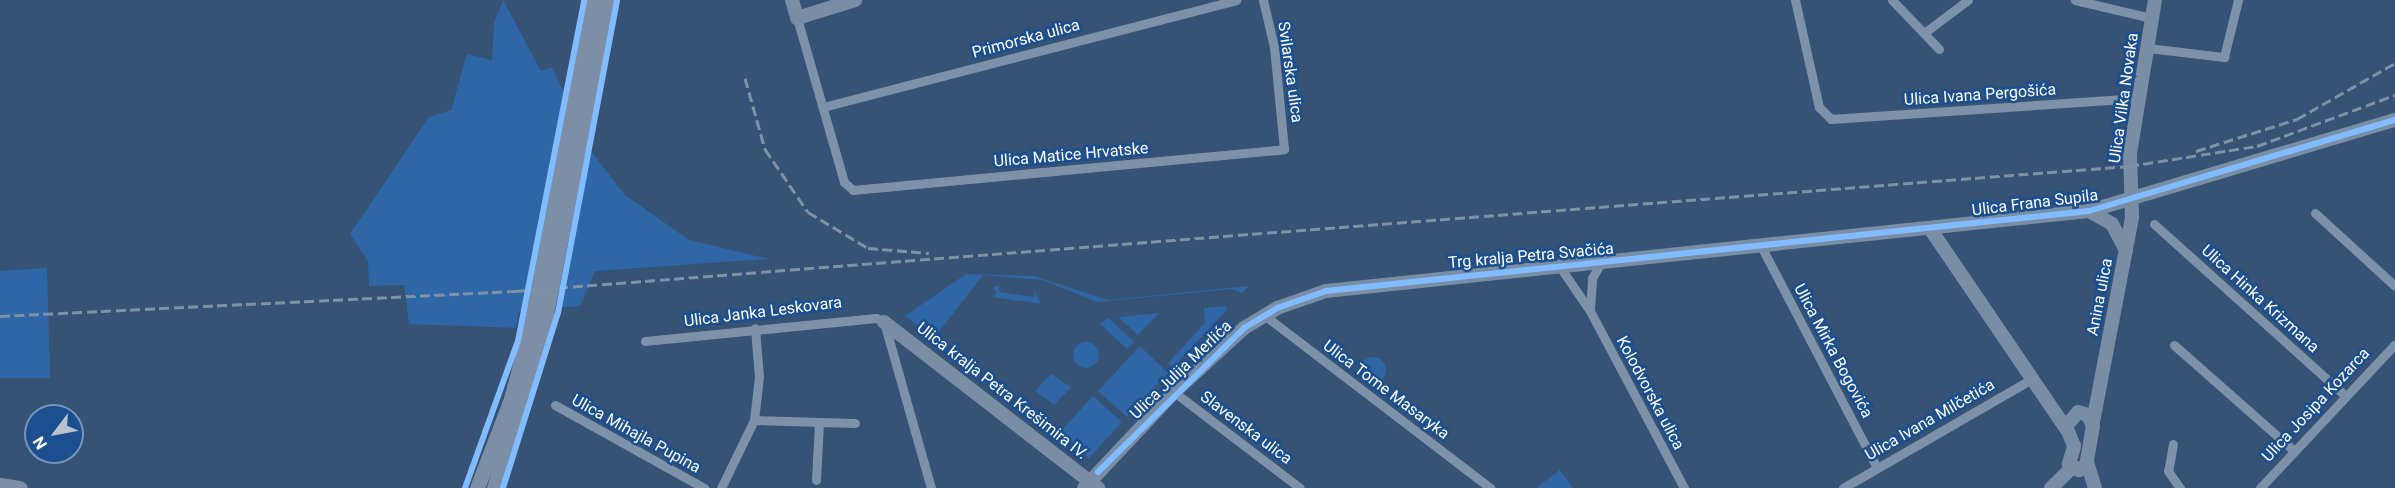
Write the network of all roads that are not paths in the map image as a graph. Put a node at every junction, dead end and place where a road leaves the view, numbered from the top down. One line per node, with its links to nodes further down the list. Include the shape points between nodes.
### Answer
1 (594, 0): 63 (main road, via 533,316 511,399)
2 (607, 0): 64 (main road, via 545,319)
3 (792, 0): 13 (main road)
4 (855, 0): 13 (main road)
5 (1236, 0): 19 (street, Primorska ulica)
6 (1263, 0): 21 (street, Svilarska ulica, via 1274,46)
7 (1795, 0): 18 (street, Ulica Ivana Pergošića, via 1824,115 1840,120)
8 (1892, 0): 15 (street)
9 (1968, 0): 15 (street)
10 (2075, 0): 14 (street)
11 (2155, 0): 14 (main road, Ulica Vilka Novaka)
12 (2238, 0): 16 (street, via 2224,57)
13 (797, 18): 19 (street)
14 (2152, 18): 16 (main road, Ulica Vilka Novaka)
15 (1924, 33): 17 (street)
16 (2148, 48): 18 (main road, Ulica Vilka Novaka)
17 (1939, 49)
18 (2139, 98): 22 (main road, Ulica Vilka Novaka, via 2130,154)
19 (823, 107): 21 (street, Ulica Matice Hrvatske, via 845,187 859,190)
20 (2395, 120): 22 (main road, Ulica Frana Supila)
21 (1284, 148)
22 (2132, 202): 23 (main road, Ulica Frana Supila); 28 (main road, Anina ulica)
23 (2089, 211): 26 (main road, Ulica Frana Supila); 28 (main road, via 2117,230)
24 (2315, 213): 33 (street)
25 (2154, 224): 43 (street, Ulica Hinka Krizmana)
26 (1931, 230): 27 (main road, Ulica Frana Supila); 41 (main road)
27 (1761, 248): 29 (main road, Ulica Frana Supila); 56 (street, Ulica Mirka Bogovića)
28 (2127, 250): 44 (main road, Anina ulica)
29 (1666, 258): 30 (main road, Trg kralja Petra Svačića)
30 (1600, 264): 31 (main road, Trg kralja Petra Svačića); 34 (street, Trg kralja Petra Svačića, via 1592,278)
31 (1560, 267): 32 (main road, Trg kralja Petra Svačića); 34 (street, Trg kralja Petra Svačića)
32 (1398, 281): 35 (main road, Ulica Julija Merlića, via 1326,291)
33 (2395, 286)
34 (1590, 311): 70 (street, Kolodvorska ulica)
35 (1264, 315): 42 (main road, Ulica Julija Merlića); 69 (street, Ulica Tome Masaryka)
36 (884, 322): 37 (street, Ulica Janka Leskovara, via 862,316); 61 (main road, Ulica kralja Petra Krešimira IV.); 67 (street)
37 (755, 328): 38 (street, Ulica Janka Leskovara); 48 (street, via 759,377)
38 (645, 341)
39 (2395, 344): 43 (street, Ulica Josipa Kozarca)
40 (2174, 345): 54 (street)
41 (2032, 379): 46 (main road); 56 (street, Ulica Ivana Milčetića)
42 (1174, 392): 61 (main road, Ulica Julija Merlića); 68 (street, Slavenska ulica)
43 (2346, 396): 54 (street, Ulica Josipa Kozarca)
44 (2096, 398): 47 (main road); 49 (main road, Anina ulica)
45 (555, 405): 65 (street, Ulica Mihajla Pupina)
46 (2054, 411): 47 (main road); 52 (main road)
47 (2076, 413): 49 (main road); 52 (main road)
48 (754, 420): 50 (street); 66 (street)
49 (2093, 422): 55 (main road, Anina ulica)
50 (819, 423): 51 (street); 57 (street)
51 (855, 423)
52 (2067, 430): 55 (main road)
53 (2173, 444): 72 (street, via 2168,471)
54 (2293, 450): 73 (street, Ulica Josipa Kozarca)
55 (2076, 465): 58 (main road); 59 (main road)
56 (1877, 468): 71 (street, Ulica Ivana Milčetića)
57 (816, 480)
58 (2055, 483)
59 (2093, 484)
60 (0, 485): 62 (main road)
61 (1090, 486)
62 (20, 488)
63 (477, 488)
64 (494, 488)
65 (704, 488)
66 (721, 488)
67 (931, 488)
68 (1300, 488)
69 (1490, 488)
70 (1684, 488)
71 (1843, 488)
72 (2180, 488)
73 (2260, 488)

